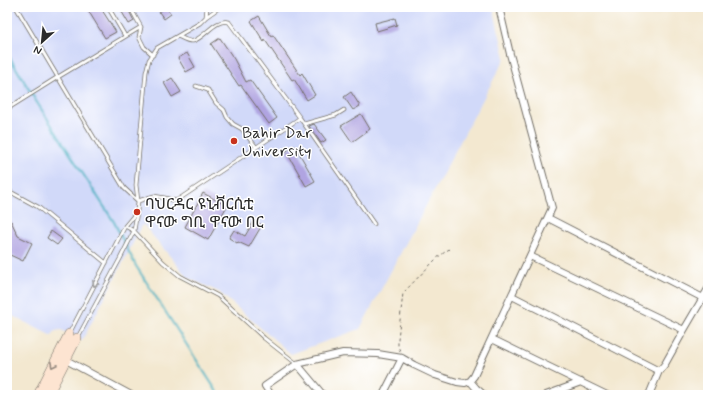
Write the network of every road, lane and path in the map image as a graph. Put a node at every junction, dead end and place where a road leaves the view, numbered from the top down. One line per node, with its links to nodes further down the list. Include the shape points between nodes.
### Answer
1 (16, 7): 12 (lane)
2 (108, 7): 9 (lane)
3 (130, 7): 8 (lane)
4 (207, 7): 7 (lane)
5 (220, 7): 7 (lane)
6 (499, 7): 22 (street, via 552,208)
7 (206, 17): 10 (lane)
8 (141, 28): 9 (lane); 11 (lane, via 139,37 144,47)
9 (126, 36): 12 (lane)
10 (178, 36): 11 (lane, via 157,48); 16 (lane, via 192,41 216,25 229,22)
11 (153, 55): 20 (lane, via 146,72 136,185)
12 (58, 77): 14 (lane); 20 (lane, via 124,188)
13 (196, 86): 18 (lane, via 208,90 224,110 226,117 242,129)
14 (7, 109)
15 (344, 110): 17 (lane, via 336,115)
16 (300, 118): 17 (lane); 18 (lane)
17 (304, 124): 23 (lane)
18 (256, 147): 20 (lane, via 176,201 154,196)
19 (7, 190): 28 (lane, via 38,207)
20 (138, 201): 21 (lane)
21 (137, 212): 24 (lane); 25 (lane)
22 (548, 218): 27 (street); 31 (street)
23 (374, 224)
24 (125, 226): 25 (lane); 28 (lane)
25 (134, 231): 33 (lane); 37 (lane, via 180,276 218,296)
26 (449, 249): 35 (path, via 403,293 398,339)
27 (530, 256): 30 (street); 32 (street)
28 (106, 263): 33 (lane, one-way to 33)
29 (708, 289): 31 (street)
30 (512, 296): 34 (street); 38 (street)
31 (703, 298): 32 (street)
32 (684, 330): 38 (street)
33 (73, 336): 36 (street); 41 (street, one-way to 41)
34 (492, 339): 39 (street); 40 (street)
35 (402, 358): 37 (street, via 343,353); 39 (street, via 435,375 457,382); 46 (street)
36 (66, 360): 42 (street); 43 (street)
37 (296, 364): 44 (street, via 265,386); 45 (street)
38 (659, 371): 50 (street)
39 (470, 381): 47 (street)
40 (581, 382): 48 (street); 49 (street)
41 (38, 395)
42 (48, 395)
43 (131, 395)
44 (271, 395)
45 (323, 395)
46 (383, 395)
47 (484, 395)
48 (546, 395)
49 (607, 395)
50 (649, 395)

